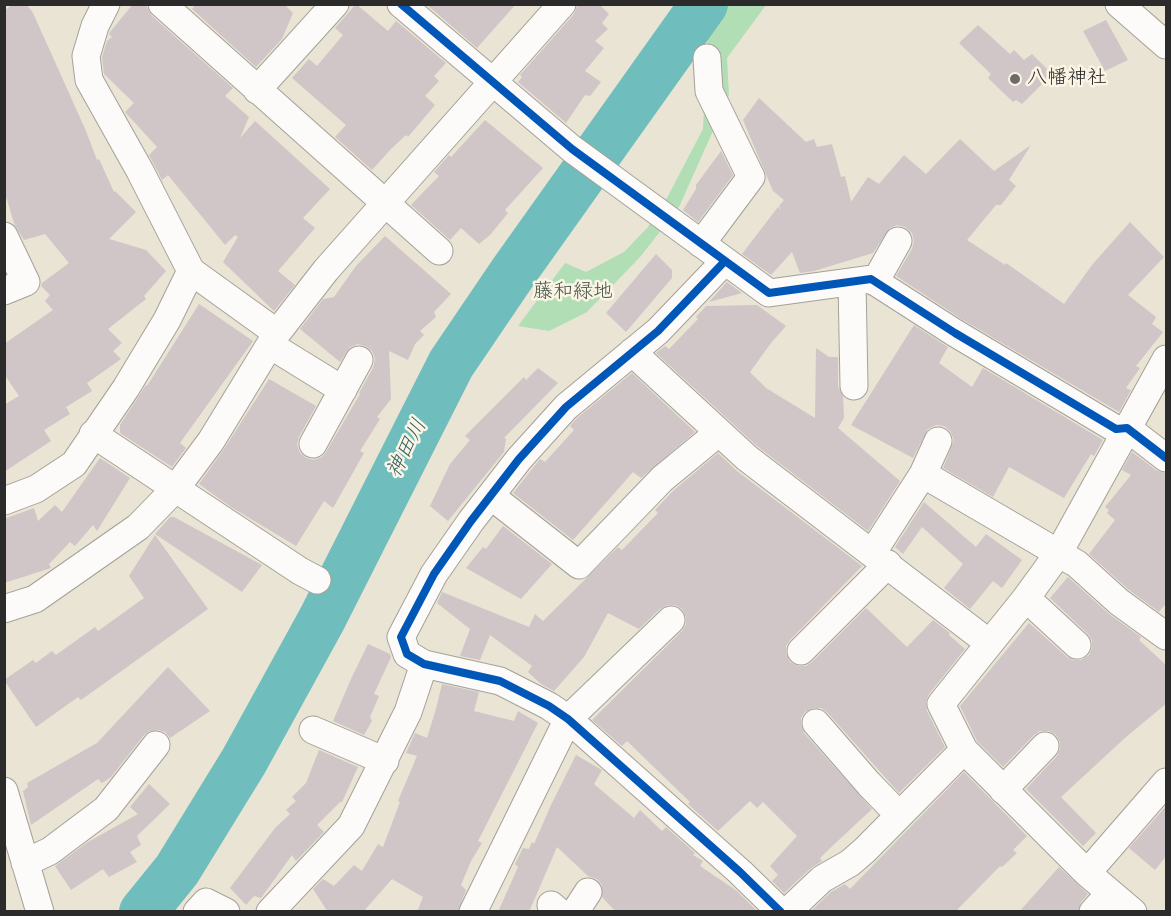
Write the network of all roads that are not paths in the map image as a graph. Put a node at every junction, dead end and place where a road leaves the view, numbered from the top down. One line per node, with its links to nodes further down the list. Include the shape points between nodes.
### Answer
1 (106, 4): 17 (street, via 86,56 88,80)
2 (162, 4): 10 (street)
3 (335, 4): 10 (street)
4 (401, 4): 9 (street)
5 (562, 4): 9 (street)
6 (1119, 4): 7 (street)
7 (1167, 45)
8 (707, 58): 14 (street, via 709,91 751,177)
9 (492, 83): 11 (street); 14 (street, via 577,153)
10 (257, 90): 11 (street)
11 (386, 204): 15 (street); 20 (street, via 326,270)
12 (4, 236): 19 (street, via 26,282)
13 (898, 241): 18 (street)
14 (701, 244): 16 (street)
15 (439, 251)
16 (725, 261): 18 (street, via 769,293); 21 (street, via 658,331)
17 (192, 271): 20 (street); 28 (street, via 126,388)
18 (863, 282): 24 (street); 26 (street, via 1116,429)
19 (4, 291)
20 (273, 339): 25 (street); 33 (street, via 212,441)
21 (632, 352): 27 (street); 34 (street, via 566,407)
22 (1167, 359): 26 (street)
23 (359, 360): 25 (street)
24 (854, 386)
25 (343, 390): 30 (street)
26 (1127, 429): 31 (street); 36 (street)
27 (718, 433): 34 (street, via 662,479 579,565); 37 (street)
28 (93, 434): 33 (street); 35 (street, via 74,464 36,489)
29 (938, 441): 32 (street)
30 (313, 444)
31 (1167, 458)
32 (923, 474): 36 (street); 37 (street)
33 (176, 489): 38 (street); 40 (street, via 129,534 35,599)
34 (491, 496): 46 (street, via 434,574 401,637 407,654)
35 (4, 501)
36 (1058, 554): 39 (street); 42 (street, via 1077,564 1119,602)
37 (880, 558): 43 (street); 45 (street)
38 (317, 580)
39 (1026, 598): 43 (street); 44 (street)
40 (4, 609)
41 (671, 620): 47 (street)
42 (1167, 636)
43 (989, 643): 52 (street, via 941,704)
44 (1077, 645)
45 (801, 651)
46 (424, 664): 47 (street, via 500,681); 53 (street, via 408,712)
47 (568, 719): 65 (street); 66 (street)
48 (816, 723): 57 (street)
49 (313, 730): 53 (street)
50 (156, 745): 58 (street, via 106,809 50,851)
51 (1045, 746): 55 (street)
52 (964, 750): 55 (street); 57 (street)
53 (385, 761): 64 (street, via 351,826)
54 (1167, 782): 59 (street)
55 (1002, 790): 59 (street)
56 (4, 791): 58 (street)
57 (899, 815): 67 (street, via 850,863 822,879)
58 (17, 852): 61 (street)
59 (1087, 873): 60 (street)
60 (1102, 902): 68 (street)
61 (39, 912)
62 (197, 912): 63 (street, via 206,902)
63 (226, 912)
64 (270, 912)
65 (473, 912)
66 (781, 912)
67 (787, 912)
68 (1133, 912)

